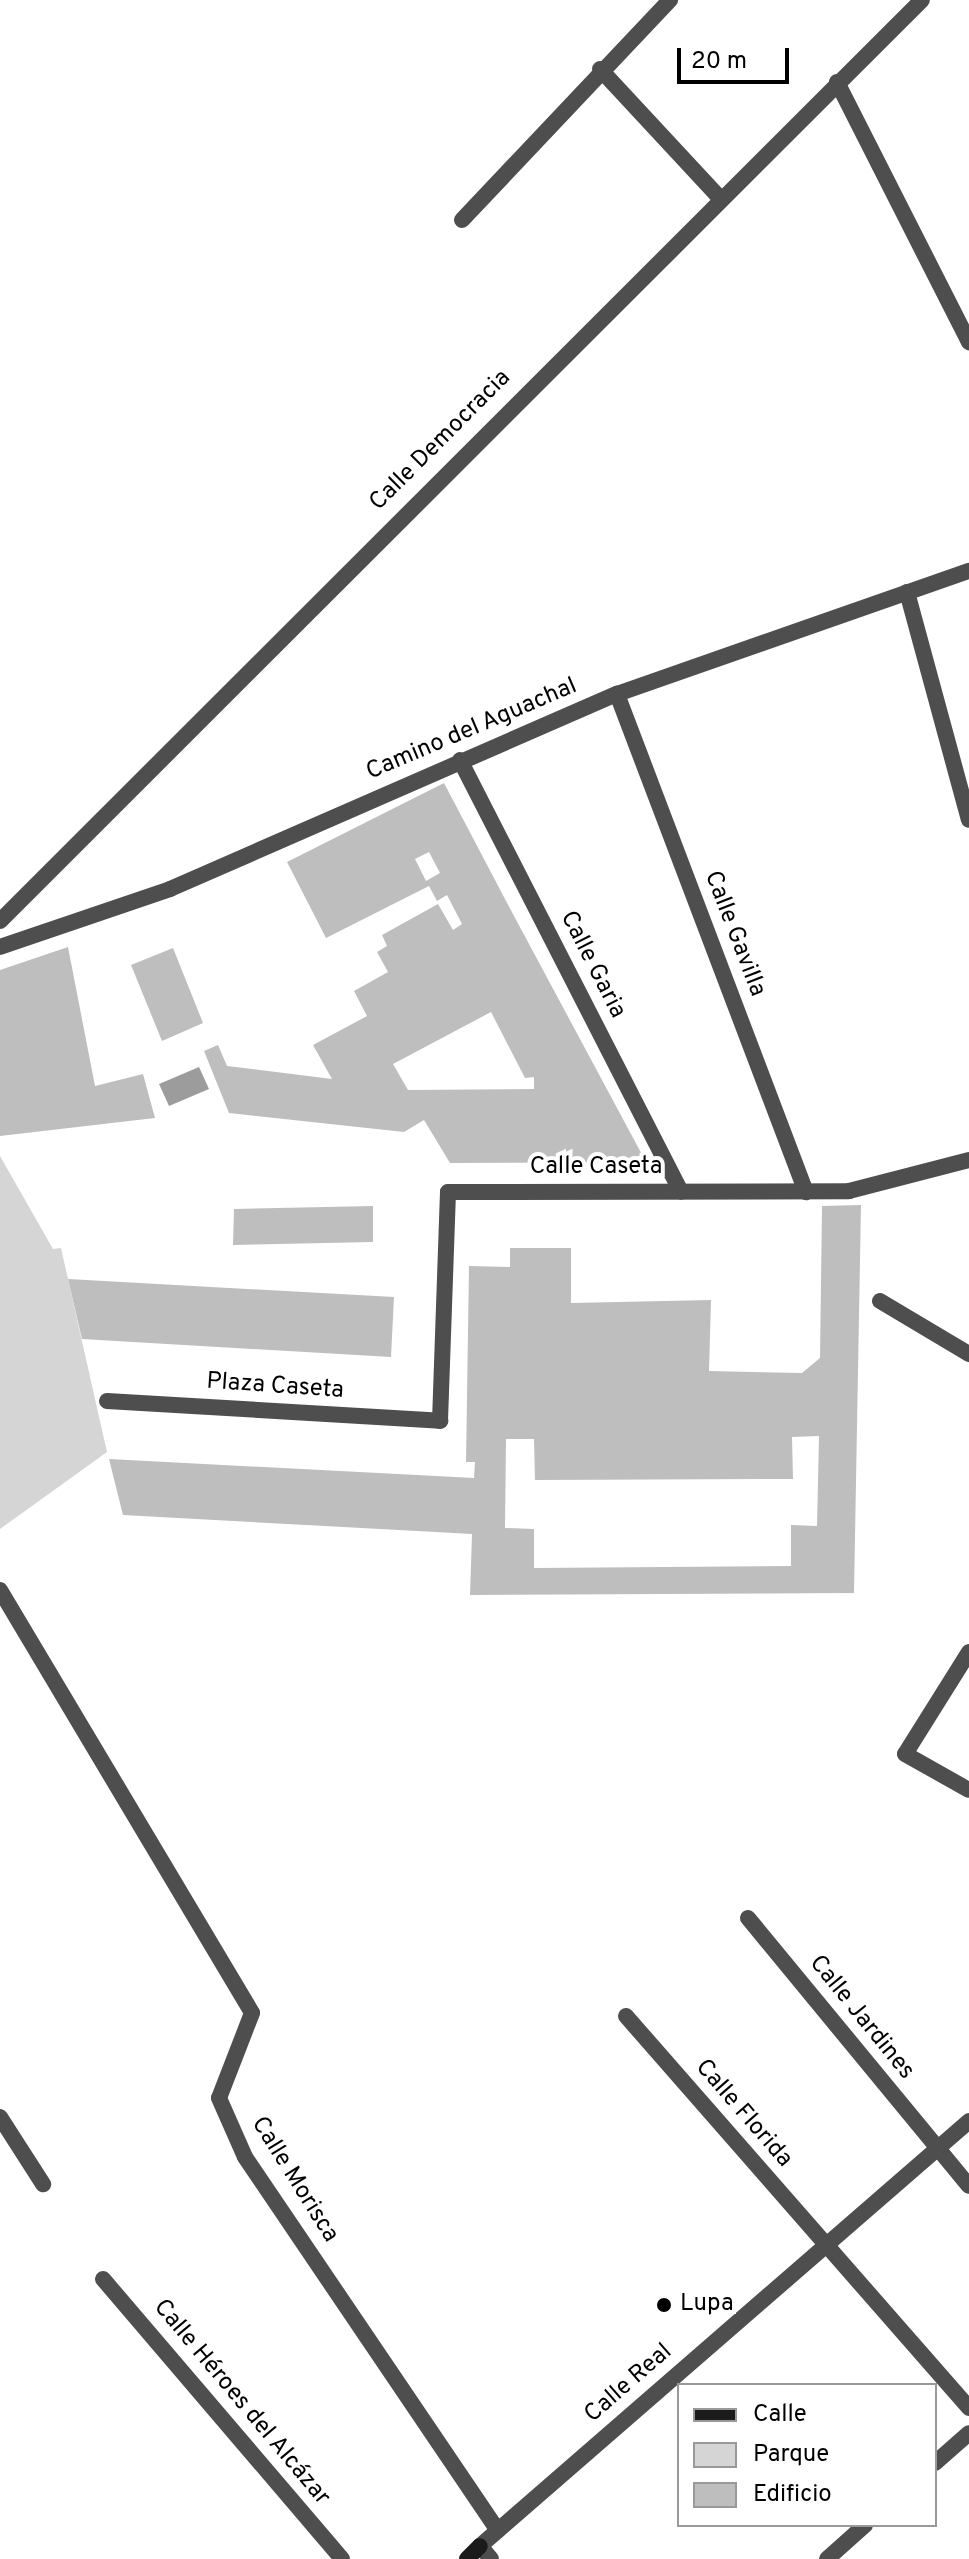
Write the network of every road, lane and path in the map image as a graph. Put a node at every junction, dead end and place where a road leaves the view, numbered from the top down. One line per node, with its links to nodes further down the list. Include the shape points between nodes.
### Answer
1 (670, 0): 3 (street)
2 (922, 0): 4 (street, Calle Democracia)
3 (600, 69): 5 (street); 6 (street)
4 (837, 82): 5 (street, Calle Democracia); 7 (street)
5 (719, 197): 13 (street, Calle Democracia)
6 (462, 220)
7 (969, 342)
8 (969, 571): 9 (street, Camino del Aguachal)
9 (907, 592): 10 (street, Camino del Aguachal); 12 (street)
10 (617, 694): 11 (street, Camino del Aguachal); 17 (street, Calle Gavilla)
11 (460, 760): 14 (street, Camino del Aguachal, via 170,889); 16 (street, Calle Garia)
12 (969, 820)
13 (0, 921)
14 (0, 947)
15 (969, 1160): 17 (street, Calle Caseta, via 849,1191)
16 (681, 1192): 17 (street, Calle Caseta); 21 (street, Calle Caseta, via 448,1192)
17 (806, 1192)
18 (880, 1301): 19 (street)
19 (969, 1354)
20 (107, 1401): 21 (street, Plaza Caseta)
21 (440, 1421)
22 (0, 1590): 38 (street, Calle Morisca, via 252,2013 219,2098 245,2157)
23 (969, 1652): 24 (street, via 905,1754)
24 (969, 1790)
25 (748, 1918): 29 (street, Calle Jardines)
26 (626, 2016): 32 (street, Calle Florida)
27 (0, 2117): 30 (street)
28 (969, 2121): 29 (street, Calle Real)
29 (937, 2148): 31 (street, Calle Jardines); 32 (street, Calle Real)
30 (43, 2184)
31 (969, 2186)
32 (823, 2245): 34 (street, Calle Florida); 38 (street, Calle Real)
33 (103, 2279): 40 (street, Calle Héroes del Alcázar)
34 (969, 2408)
35 (969, 2433): 36 (street)
36 (937, 2461)
37 (863, 2527): 42 (street)
38 (498, 2530): 39 (street, Calle Real)
39 (485, 2553): 41 (street, Calle Real)
40 (342, 2559)
41 (467, 2559)
42 (827, 2559)

